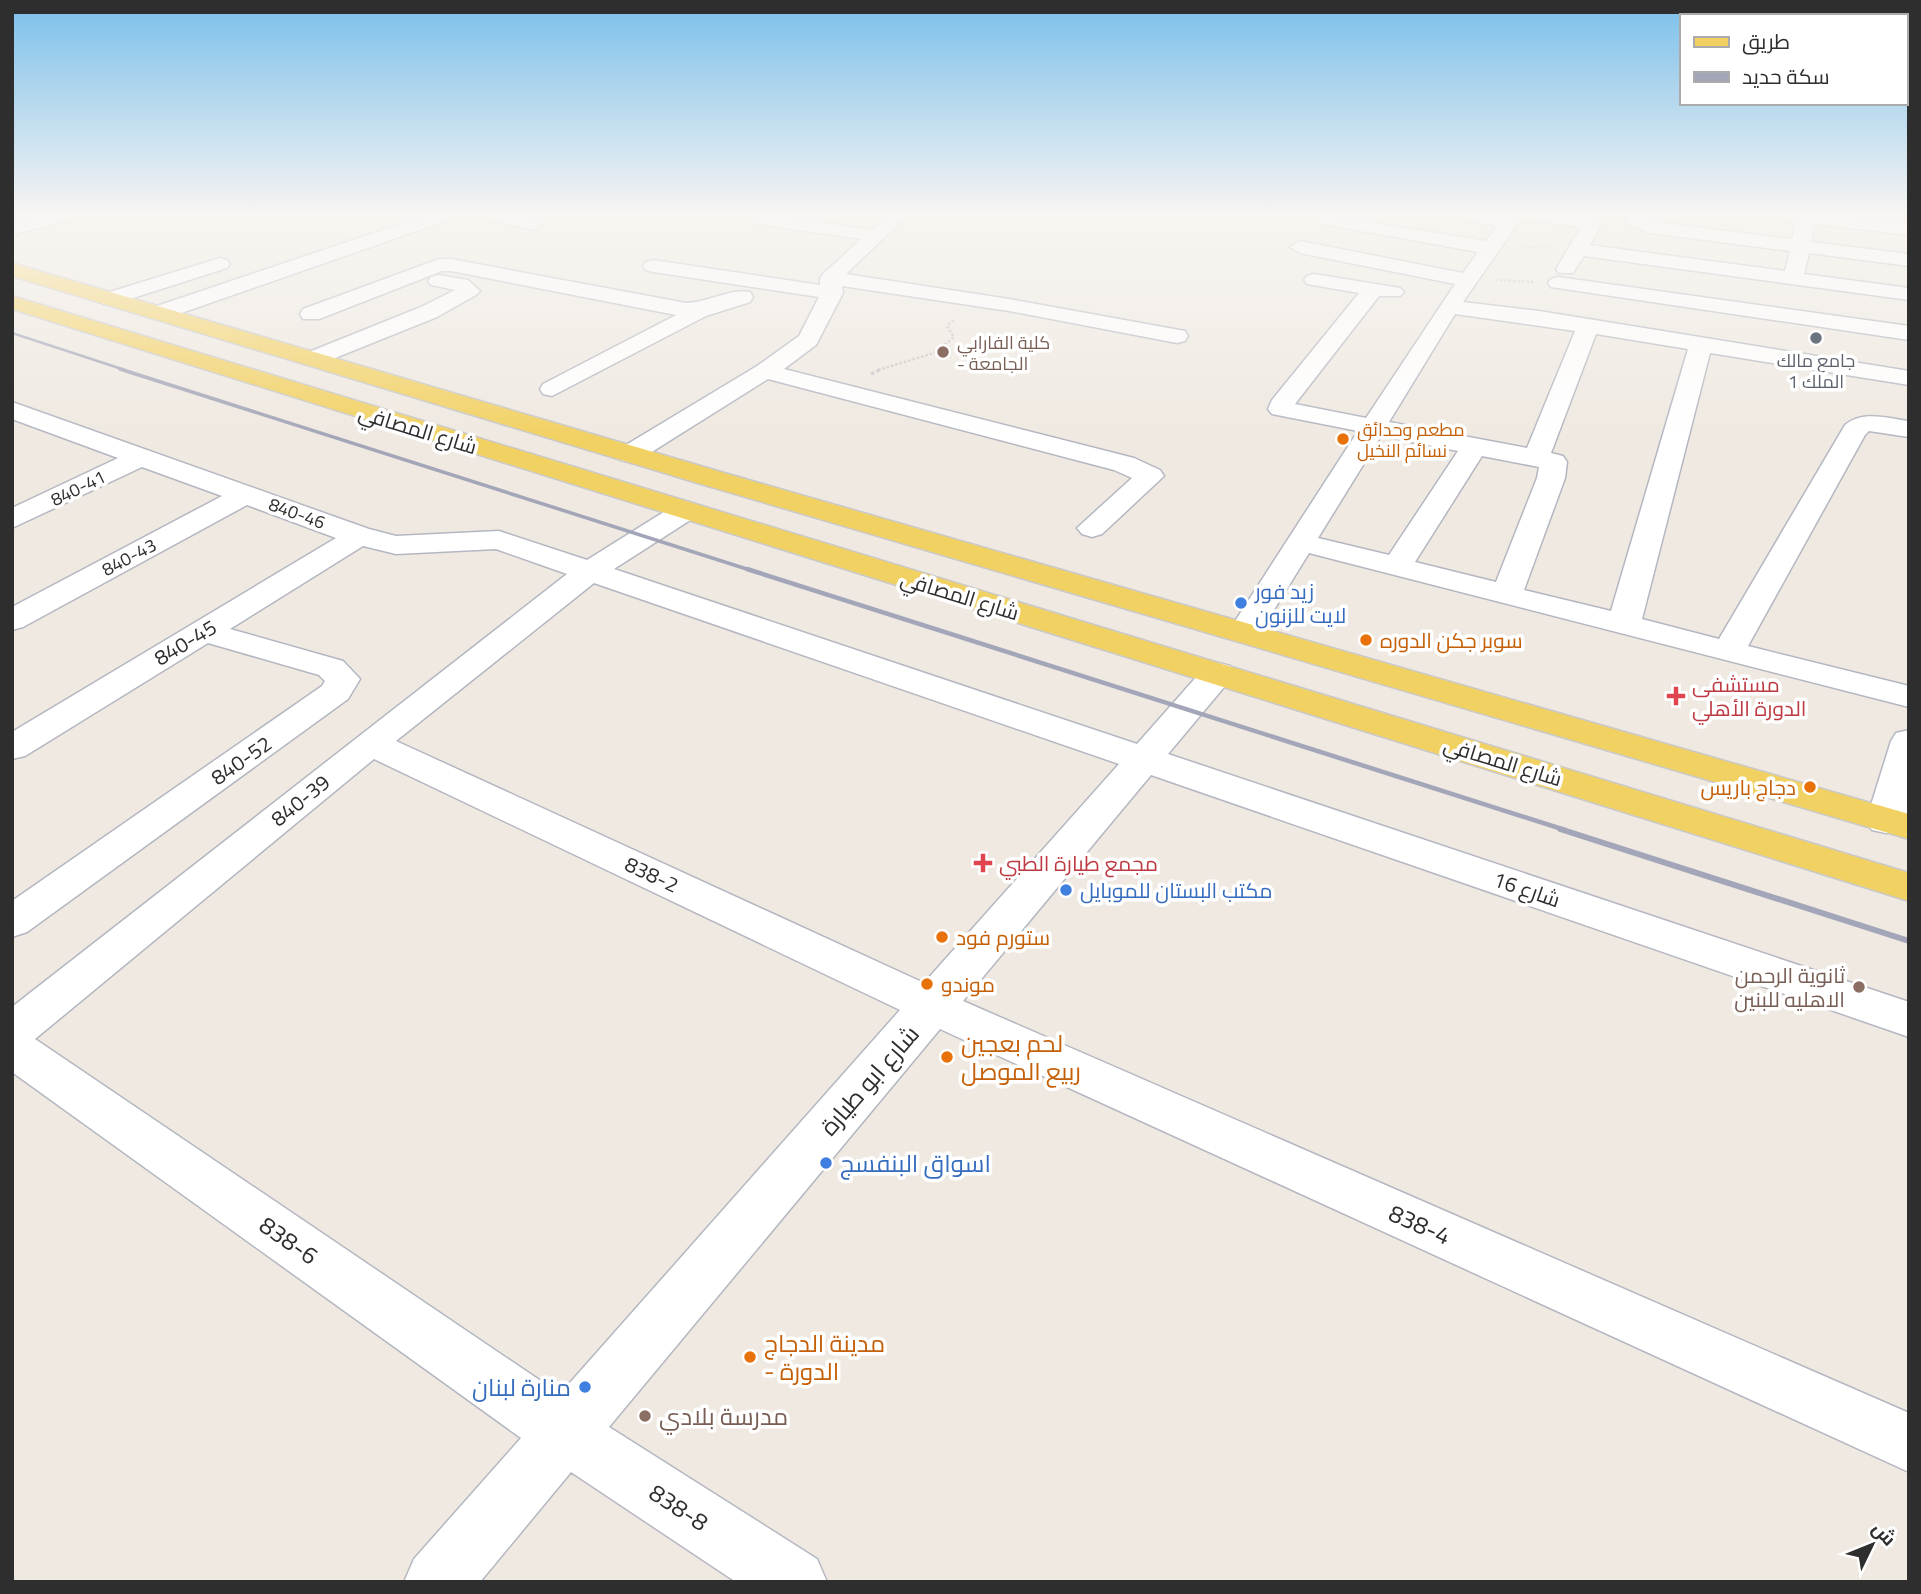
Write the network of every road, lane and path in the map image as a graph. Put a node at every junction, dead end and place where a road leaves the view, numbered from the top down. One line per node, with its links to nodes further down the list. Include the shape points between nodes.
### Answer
1 (76, 288): 20 (main road, شارع المصافي)
2 (144, 288): 20 (street)
3 (231, 288): 25 (street)
4 (378, 288): 26 (street)
5 (465, 288): 34 (street, via 468,291 429,312)
6 (577, 288): 24 (street)
7 (693, 288): 19 (street)
8 (765, 288): 19 (street)
9 (830, 288): 35 (street, via 808,340)
10 (864, 288): 21 (street)
11 (1374, 288): 44 (street, via 1281,405 1290,412)
12 (1376, 288): 22 (street)
13 (1455, 288): 22 (street)
14 (1555, 288): 28 (street)
15 (1598, 288): 27 (street)
16 (1791, 288): 27 (street)
17 (1866, 288): 18 (street)
18 (1909, 294)
19 (742, 297): 24 (street)
20 (111, 299): 25 (main road, شارع المصافي)
21 (977, 300): 31 (street); 40 (path, via 947,326 954,337 948,346 890,364)
22 (1436, 301): 28 (street); 44 (street)
23 (12, 303): 38 (main road, شارع المصافي)
24 (699, 311): 39 (street)
25 (159, 313): 34 (main road, شارع المصافي)
26 (311, 314)
27 (1786, 314): 30 (street); 33 (street)
28 (1539, 318): 29 (street)
29 (1588, 326): 32 (street); 50 (street)
30 (1909, 333)
31 (1177, 336)
32 (1701, 344): 33 (street); 63 (street)
33 (1778, 356): 36 (street)
34 (321, 362): 37 (main road, شارع المصافي); 38 (main road, via 328,370)
35 (765, 371): 40 (street); 48 (street)
36 (1909, 378)
37 (384, 381): 41 (main road, via 347,390); 48 (main road, شارع المصافي)
38 (281, 386): 41 (main road, شارع المصافي)
39 (552, 389)
40 (841, 390): 56 (street, via 1124,464 1150,476)
41 (334, 402): 54 (main road, شارع المصافي)
42 (12, 410): 43 (street, 840-46)
43 (48, 423): 46 (street); 49 (street, 840-46)
44 (1376, 426): 47 (street); 58 (street)
45 (1909, 429): 66 (street, via 1863,423 1854,431)
46 (12, 439)
47 (1475, 446): 50 (street); 59 (street)
48 (630, 454): 51 (main road, شارع المصافي)
49 (143, 456): 53 (street, 840-46); 55 (street, 840-41)
50 (1536, 458): 61 (street, via 1553,462 1551,478)
51 (699, 474): 52 (main road, شارع المصافي); 54 (main road, via 702,481 695,490 673,500)
52 (756, 491): 54 (main road, via 738,492 716,502 710,511); 65 (main road, شارع المصافي)
53 (247, 494): 57 (street, 840-46); 62 (street, 840-43)
54 (685, 511): 60 (street, 840-39); 67 (main road, شارع المصافي)
55 (12, 519)
56 (1092, 528)
57 (359, 536): 60 (street, 840-46, via 396,545 499,540); 64 (street, 840-45)
58 (1300, 542): 59 (street); 65 (street)
59 (1397, 566): 61 (street)
60 (590, 571): 70 (street, 840-39); 72 (street, شارع 16)
61 (1507, 594): 63 (street)
62 (12, 620)
63 (1624, 624): 66 (street)
64 (203, 631): 71 (street, 840-45); 75 (street, 840-52, via 331,668 343,679 336,692)
65 (1244, 632): 73 (main road, شارع المصافي)
66 (1729, 651): 68 (street)
67 (1218, 673): 72 (street, شارع ابو طيارة); 74 (main road, شارع المصافي)
68 (1909, 697)
69 (1909, 741): 73 (street)
70 (371, 743): 76 (street, 838-2); 78 (street, 840-39)
71 (12, 748)
72 (1145, 758): 76 (street, شارع ابو طيارة); 77 (street, شارع 16)
73 (1897, 824)
74 (1909, 887)
75 (12, 922)
76 (932, 1006): 80 (street, شارع ابو طيارة); 81 (street, 838-4)
77 (1909, 1020)
78 (12, 1032)
79 (12, 1047): 80 (street, 838-6)
80 (565, 1433): 82 (street, شارع ابو طيارة); 83 (street, 838-8)
81 (1909, 1443)
82 (437, 1582)
83 (794, 1582)

